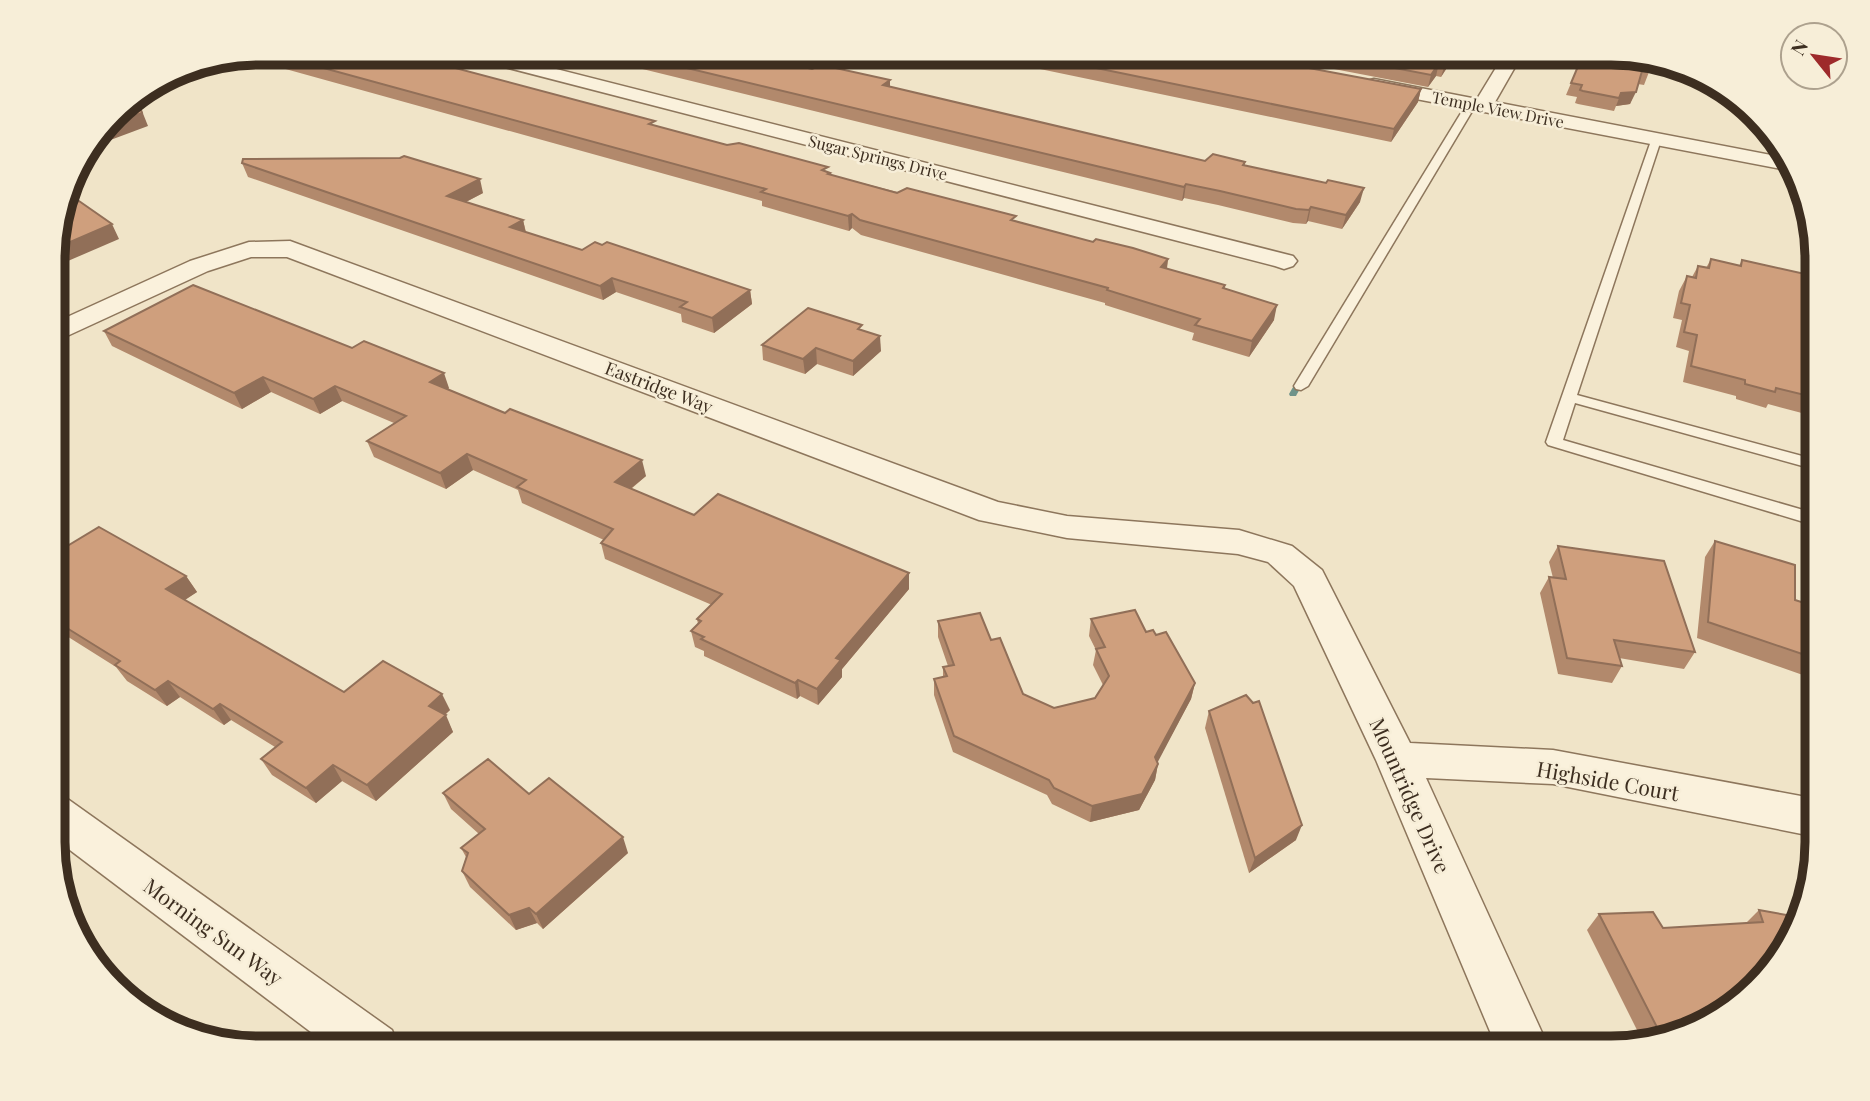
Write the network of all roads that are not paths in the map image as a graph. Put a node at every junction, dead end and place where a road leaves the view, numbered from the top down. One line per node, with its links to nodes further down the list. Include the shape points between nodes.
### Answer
1 (523, 65): 7 (street, Sugar Springs Drive)
2 (1505, 65): 4 (street)
3 (1351, 80): 4 (street, Temple View Drive)
4 (1474, 109): 5 (street, Temple View Drive); 9 (lane)
5 (1656, 139): 6 (street, Temple View Drive); 10 (lane)
6 (1780, 163)
7 (1284, 261)
8 (65, 329): 13 (street, Eastridge Way, via 200,265 249,250 290,249 991,512 1067,527 1239,542)
9 (1301, 386)
10 (1569, 397): 11 (lane); 12 (lane, via 1554,442)
11 (1805, 462)
12 (1805, 516)
13 (1280, 554): 14 (street, Mountridge Drive, via 1309,579)
14 (1397, 760): 15 (street, Highside Court, via 1553,767); 18 (street, Mountridge Drive)
15 (1805, 816)
16 (65, 821): 17 (street, Morning Sun Way)
17 (358, 1036)
18 (1518, 1036)

